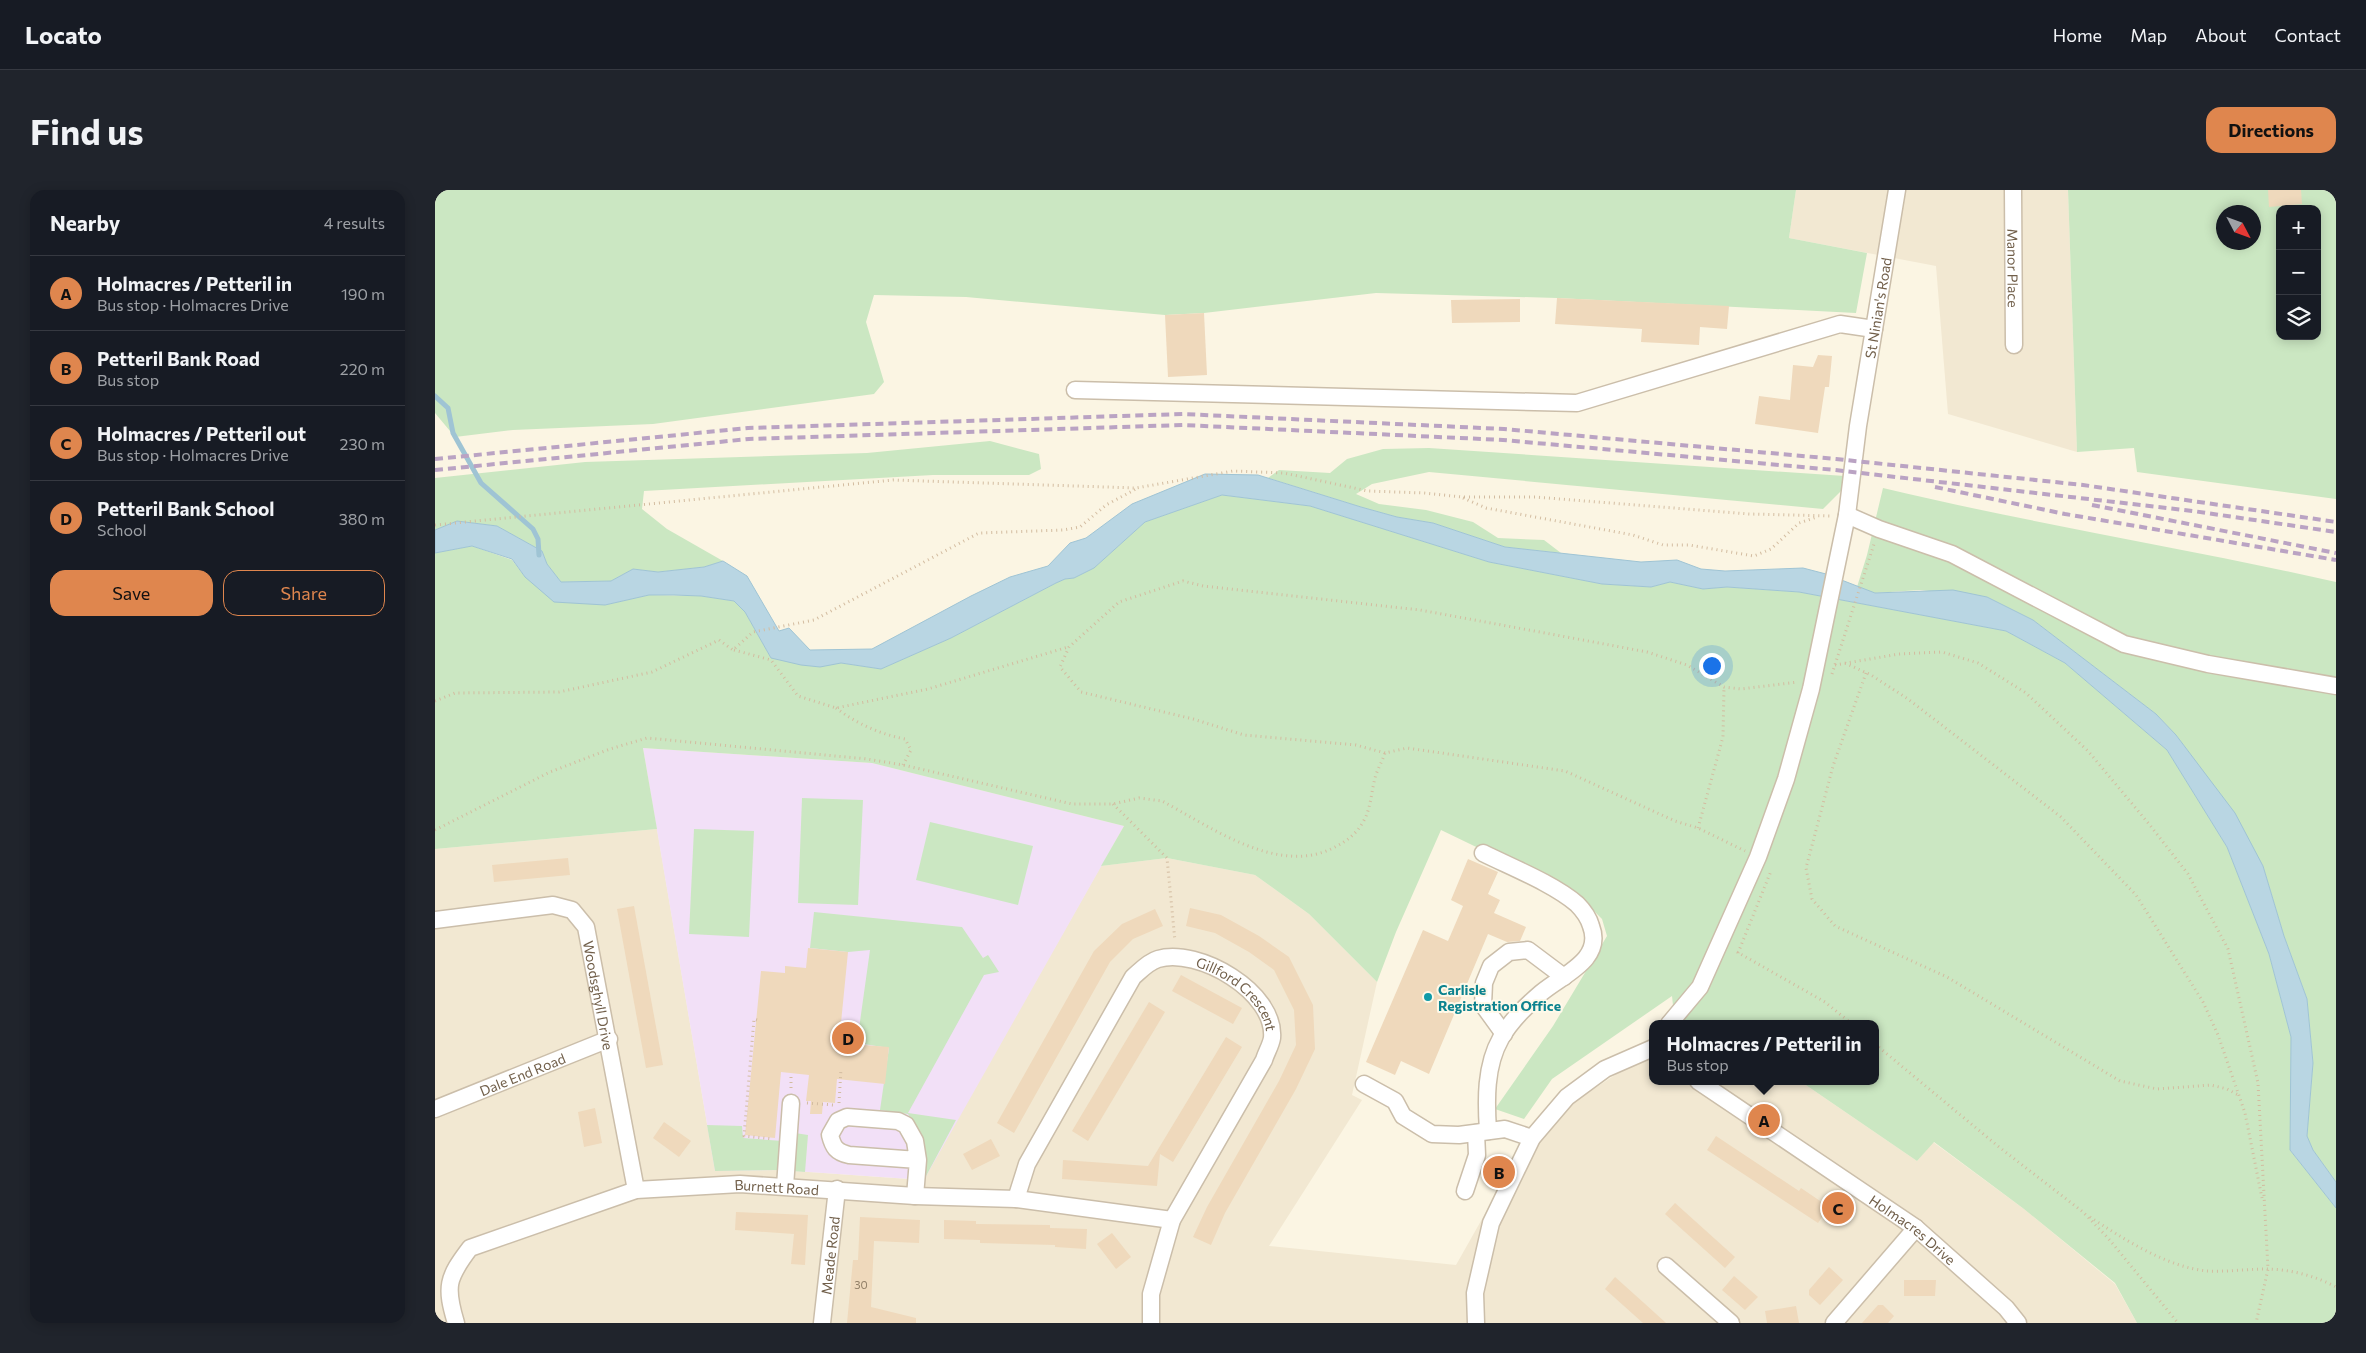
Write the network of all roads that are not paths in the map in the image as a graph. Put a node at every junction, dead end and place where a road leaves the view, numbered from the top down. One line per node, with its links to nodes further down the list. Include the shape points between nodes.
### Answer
1 (1897, 190): 3 (street, St Ninian's Road)
2 (2013, 190): 4 (street, Manor Place)
3 (1874, 329): 5 (street, via 1840,324 1577,403); 6 (street, St Ninian's Road)
4 (2014, 345)
5 (1075, 390)
6 (1847, 515): 7 (street, via 1952,554 2124,644 2208,664); 11 (street, St Ninian's Road, via 1813,680 1786,779 1758,857 1720,945 1700,987)
7 (2336, 686)
8 (1483, 853): 10 (street, via 1563,894 1578,905 1590,921 1595,937 1591,951 1577,968)
9 (435, 920): 13 (street, Woodsghyll Drive, via 553,905 572,910 586,927)
10 (1564, 977): 12 (street, via 1514,1018); 12 (street, via 1528,950 1509,952 1491,966 1484,983 1483,1004)
11 (1672, 1020)
12 (1504, 1034): 19 (street, via 1485,1095)
13 (609, 1040): 18 (street, Dale End Road); 24 (street, Woodsghyll Drive)
14 (1649, 1051): 20 (street, via 1605,1069 1567,1097)
15 (1365, 1084): 19 (street, via 1395,1101 1403,1116 1432,1134)
16 (1704, 1085): 29 (street, Holmacres Drive)
17 (791, 1103): 22 (street)
18 (435, 1109)
19 (1482, 1132): 20 (street, via 1505,1129); 25 (street)
20 (1532, 1138): 34 (street, via 1491,1223 1475,1293)
21 (918, 1160): 21 (street, via 912,1133 907,1125 898,1121 847,1117 838,1121 830,1134 839,1152 849,1155); 26 (street)
22 (785, 1186): 23 (street, Burnett Road); 24 (street, Burnett Road, via 740,1184)
23 (837, 1189): 26 (street, Burnett Road); 32 (street, Meade Road)
24 (636, 1190): 31 (street, Burnett Road, via 470,1248 453,1271 448,1298)
25 (1465, 1191)
26 (915, 1196): 27 (street, Burnett Road)
27 (1016, 1199): 28 (street, Burnett Road); 28 (street, Gillford Crescent, via 1027,1164 1133,977 1157,960 1176,957 1206,963 1250,990 1262,1002 1272,1038 1264,1060)
28 (1172, 1220): 33 (street, Gillford Crescent, via 1151,1294)
29 (1916, 1228): 36 (street); 37 (street, Holmacres Drive, via 2006,1308)
30 (1666, 1266): 35 (street)
31 (456, 1323)
32 (822, 1323)
33 (1151, 1323)
34 (1476, 1323)
35 (1731, 1323)
36 (1834, 1323)
37 (2018, 1323)

